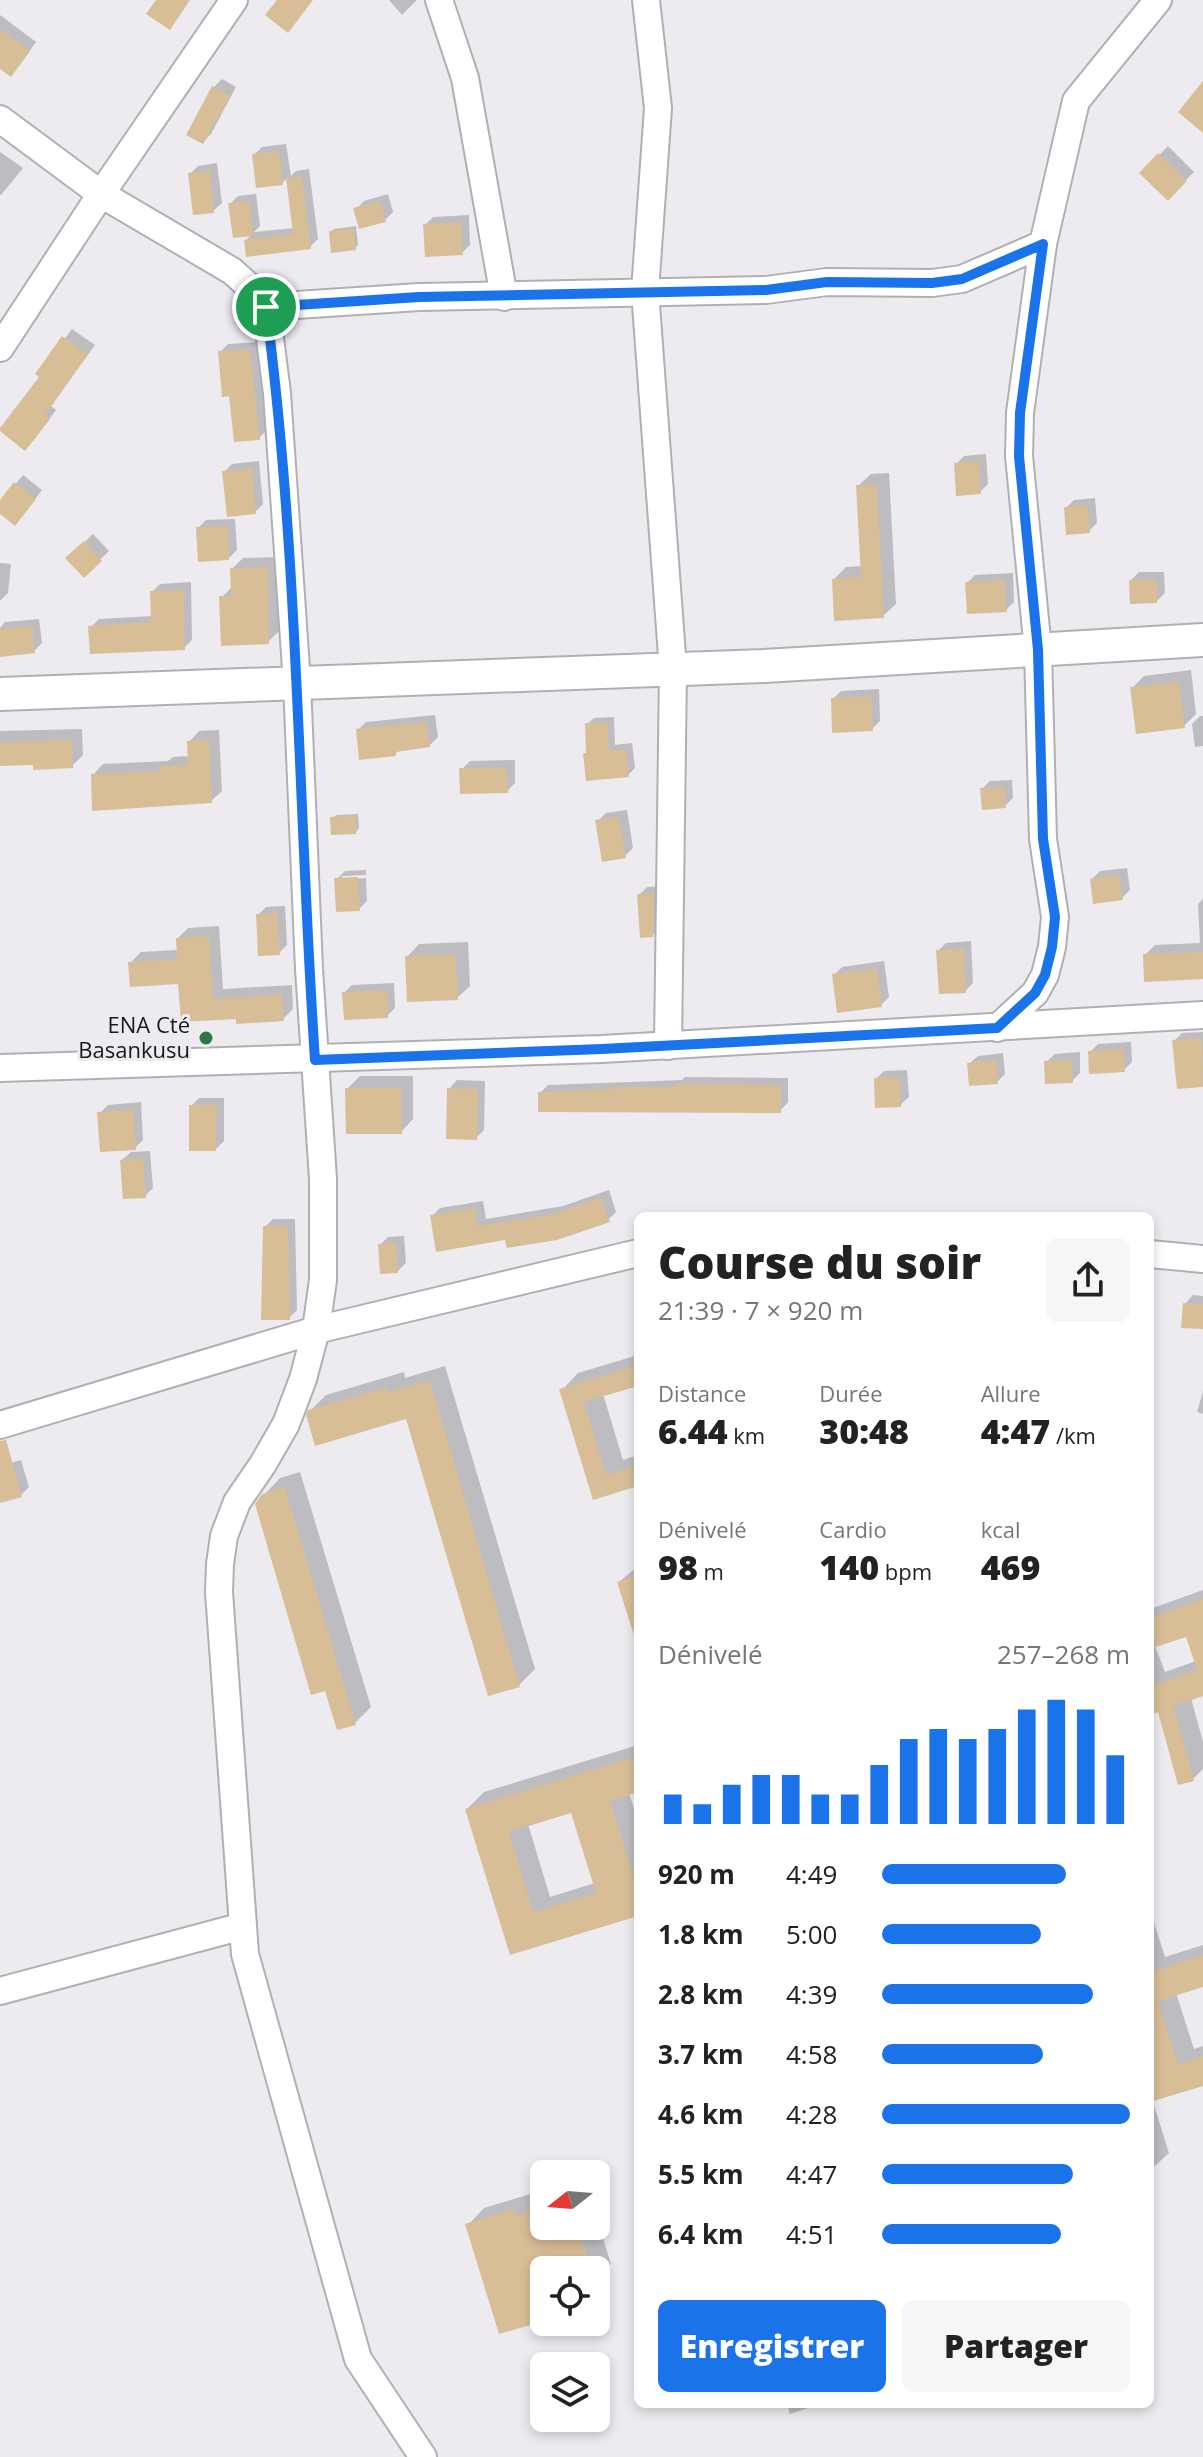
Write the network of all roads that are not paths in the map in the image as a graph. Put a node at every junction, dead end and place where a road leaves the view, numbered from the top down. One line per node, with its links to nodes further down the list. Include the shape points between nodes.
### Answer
1 (234, 0): 6 (street)
2 (439, 0): 9 (street, via 465,78)
3 (646, 0): 8 (street, via 658,108)
4 (1158, 0): 7 (street, via 1076,101)
5 (0, 119): 6 (street)
6 (101, 194): 10 (street, via 232,271); 11 (street)
7 (1043, 244): 8 (street, via 962,279 932,283); 13 (street, via 1019,456)
8 (645, 291): 9 (street); 14 (street)
9 (504, 297): 10 (street)
10 (266, 307): 15 (street)
11 (0, 348)
12 (1203, 640): 13 (street)
13 (1038, 650): 14 (street); 18 (street, via 1043,839 1055,917 1052,947 1035,993)
14 (673, 669): 15 (street); 19 (street)
15 (297, 683): 16 (street); 20 (street)
16 (0, 694)
17 (1203, 1015): 18 (street)
18 (997, 1028): 19 (street)
19 (668, 1046): 20 (street)
20 (315, 1060): 21 (street); 25 (street, via 323,1179 323,1280)
21 (0, 1068)
22 (634, 1254): 25 (street)
23 (1154, 1254): 24 (street)
24 (1203, 1259)
25 (316, 1330): 26 (street); 27 (street, via 286,1424 237,1502 220,1564)
26 (0, 1425)
27 (243, 1926): 28 (street); 29 (street, via 245,1954 358,2359)
28 (0, 1991)
29 (423, 2457)

